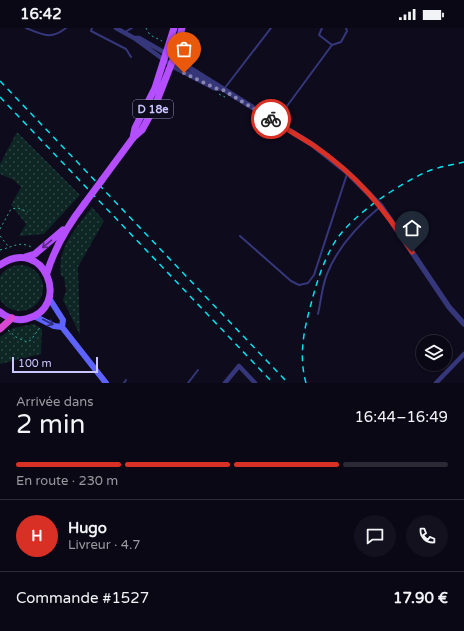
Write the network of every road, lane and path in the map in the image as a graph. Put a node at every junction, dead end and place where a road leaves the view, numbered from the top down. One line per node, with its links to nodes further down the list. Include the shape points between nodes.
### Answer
1 (26, 28): 2 (lane, via 50,36)
2 (66, 28)
3 (92, 28): 16 (lane, via 91,31 126,49)
4 (116, 28): 12 (street)
5 (132, 28): 12 (lane)
6 (146, 28): 13 (path, via 150,35)
7 (174, 28): 17 (main road, D 18e)
8 (182, 28): 17 (main road, D 18e)
9 (271, 28): 19 (lane)
10 (322, 28): 14 (lane, via 319,35)
11 (346, 28): 14 (lane, via 341,42)
12 (124, 33): 17 (street, via 139,38)
13 (163, 41)
14 (332, 45): 21 (lane)
15 (183, 48): 18 (path)
16 (131, 57)
17 (169, 60): 19 (street); 25 (main road, D 18e, bridge, via 135,128 133,138)
18 (189, 62)
19 (220, 90): 20 (path); 21 (street)
20 (226, 98)
21 (275, 122): 22 (street, via 313,145)
22 (347, 172): 23 (street); 28 (lane, via 314,275 308,283 299,285 291,281)
23 (381, 206): 37 (lane, via 354,230 337,254 327,275); 41 (street, via 443,298)
24 (28, 212): 26 (path, via 18,208 11,209)
25 (68, 225): 32 (main road, D 18e, one-way to 32, via 35,254); 34 (main road, D 18e, via 52,254)
26 (0, 229)
27 (0, 236): 29 (path)
28 (240, 236)
29 (9, 247): 30 (path, via 24,244); 31 (path)
30 (33, 248)
31 (0, 250)
32 (24, 258): 33 (main road); 34 (main road, via 36,262)
33 (2, 262)
34 (47, 273): 35 (main road, via 50,285)
35 (49, 298): 38 (main road, via 43,309); 42 (main road, via 63,320)
36 (0, 312): 39 (main road)
37 (318, 314)
38 (34, 316): 39 (main road); 42 (main road, one-way to 42)
39 (12, 318): 43 (highway)
40 (42, 322): 43 (path, via 27,342)
41 (464, 324)
42 (62, 327): 47 (main road)
43 (3, 328)
44 (464, 354): 52 (street)
45 (198, 370): 49 (lane)
46 (126, 380): 48 (lane)
47 (106, 383)
48 (124, 383)
49 (188, 383)
50 (225, 383): 51 (street, via 238,366)
51 (255, 383)
52 (436, 383)

